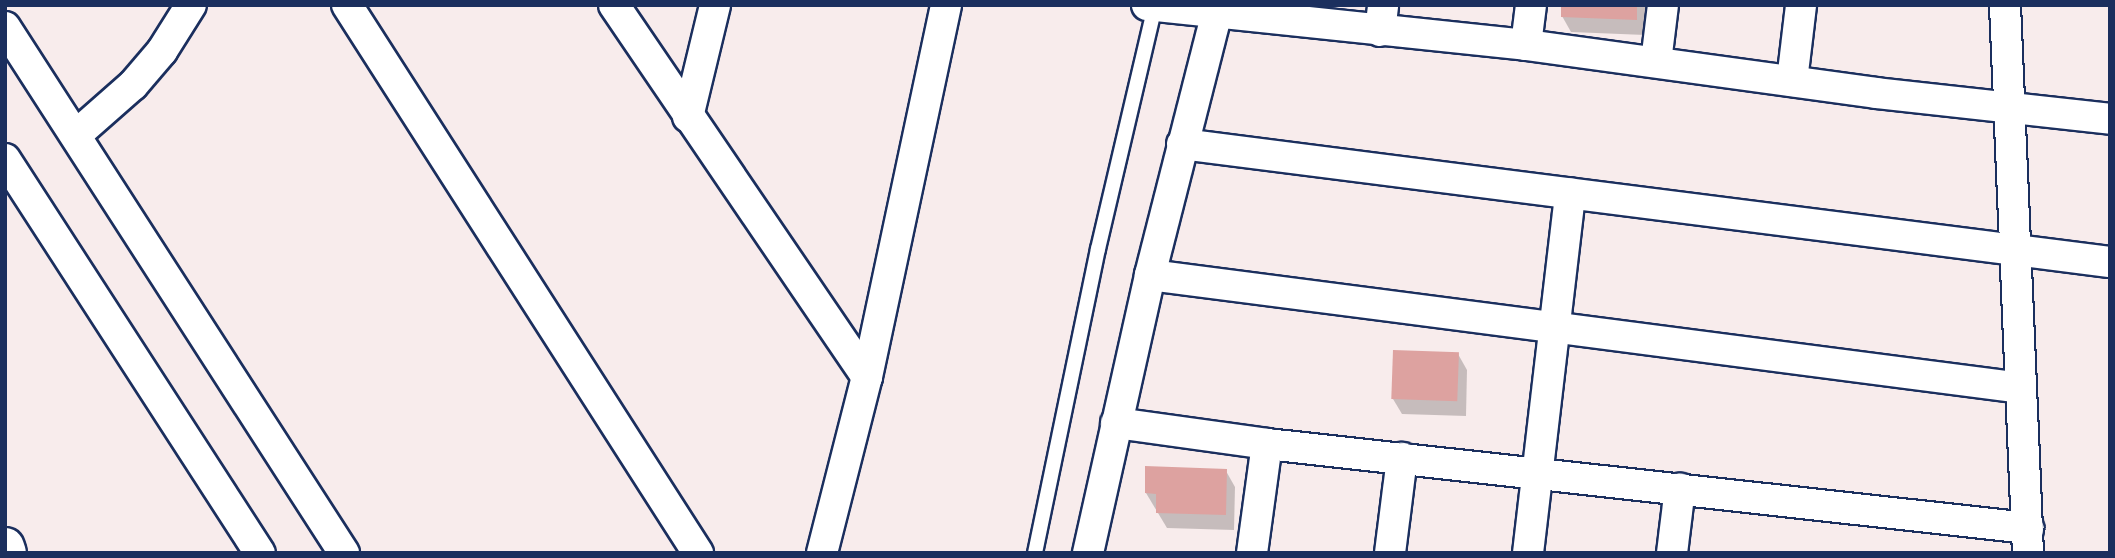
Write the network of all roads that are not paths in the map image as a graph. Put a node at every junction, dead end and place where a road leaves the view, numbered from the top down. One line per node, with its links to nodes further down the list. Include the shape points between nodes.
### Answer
1 (191, 5): 20 (street, via 162,51 133,85)
2 (347, 5): 40 (street)
3 (614, 5): 18 (street)
4 (715, 5): 18 (street)
5 (946, 5): 28 (street)
6 (1531, 5): 14 (street)
7 (1662, 5): 15 (street)
8 (1801, 5): 16 (street)
9 (2006, 5): 17 (street)
10 (1152, 6): 11 (street); 42 (lane)
11 (1219, 8): 12 (street); 21 (street)
12 (1381, 18): 14 (street)
13 (5, 27): 20 (street)
14 (1525, 46): 15 (street)
15 (1656, 62): 16 (street)
16 (1791, 81): 17 (street)
17 (2008, 108): 19 (street); 24 (street)
18 (688, 117): 28 (street)
19 (2110, 119)
20 (76, 135): 39 (street)
21 (1182, 144): 23 (street); 26 (street)
22 (5, 159): 38 (street)
23 (1570, 194): 24 (street); 27 (street)
24 (2014, 248): 25 (street); 29 (street)
25 (2110, 262)
26 (1150, 275): 27 (street); 30 (street)
27 (1554, 328): 29 (street); 33 (street)
28 (867, 377): 41 (street)
29 (2021, 388): 35 (street)
30 (1116, 423): 31 (street); 43 (street)
31 (1267, 444): 32 (street); 44 (street)
32 (1402, 458): 33 (street); 45 (street)
33 (1538, 474): 34 (street); 46 (street)
34 (1680, 488): 35 (street); 47 (street)
35 (2028, 540)
36 (5, 547): 37 (main road)
37 (7, 553)
38 (260, 553)
39 (344, 553)
40 (698, 553)
41 (822, 553)
42 (1035, 553)
43 (1088, 553)
44 (1252, 553)
45 (1390, 553)
46 (1528, 553)
47 (1672, 553)

